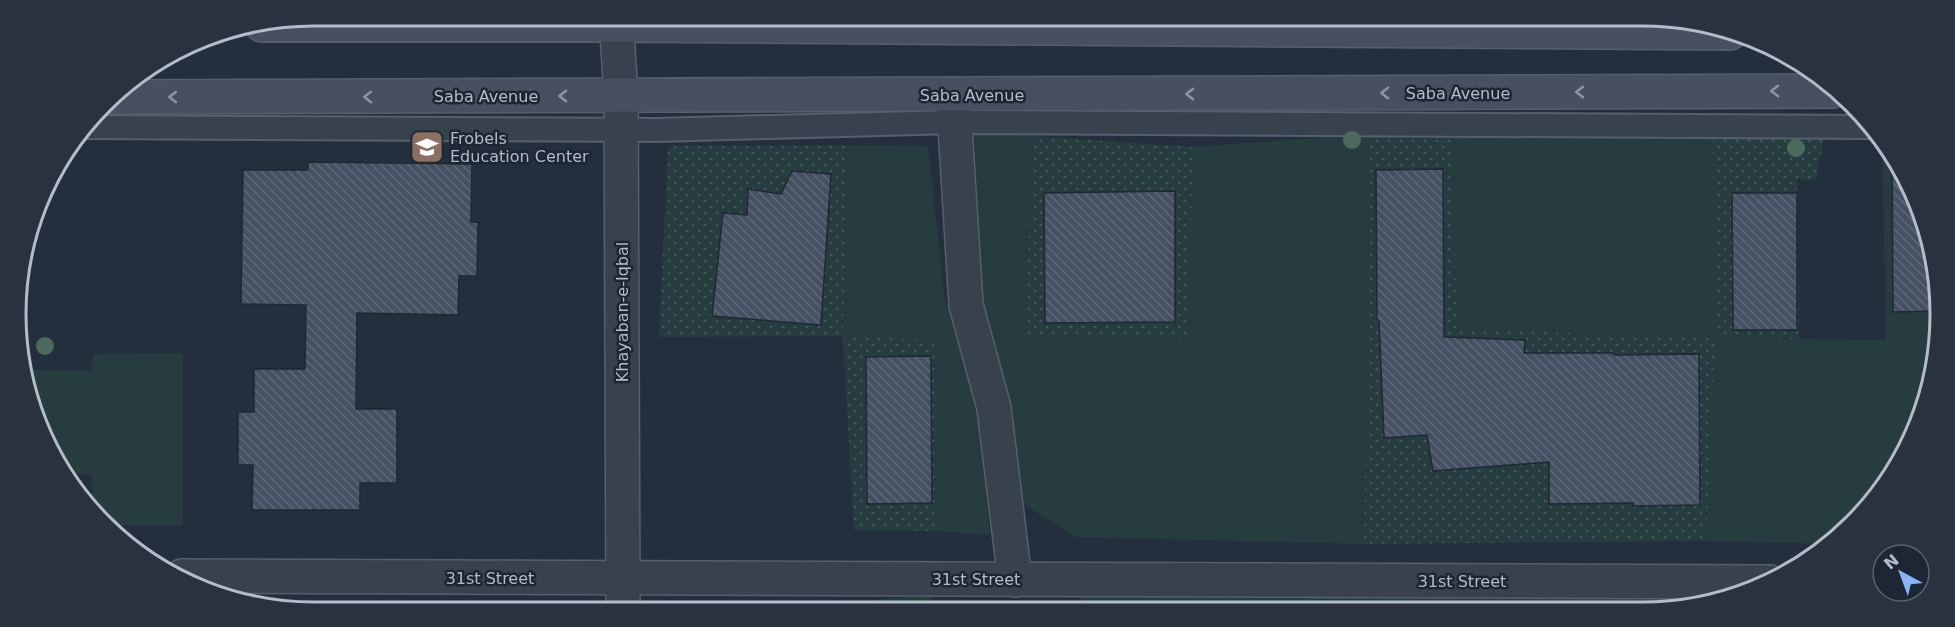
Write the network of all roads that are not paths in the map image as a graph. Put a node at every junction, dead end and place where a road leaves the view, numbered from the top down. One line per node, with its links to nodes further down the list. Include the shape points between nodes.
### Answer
1 (616, 25): 5 (street, Khayaban-e-Iqbal)
2 (1045, 25): 3 (main road)
3 (1706, 33)
4 (1824, 91): 7 (main road, Saba Avenue, one-way to 7)
5 (621, 96): 6 (main road, Saba Avenue, one-way to 6); 7 (main road, Saba Avenue); 10 (street, Khayaban-e-Iqbal)
6 (124, 97)
7 (953, 108): 9 (lane); 10 (lane); 12 (street, via 966,305 994,408)
8 (94, 127): 10 (lane)
9 (1860, 127)
10 (621, 130): 14 (street, Khayaban-e-Iqbal)
11 (196, 577): 14 (street, 31st Street)
12 (1015, 580): 13 (street, 31st Street); 14 (street, 31st Street)
13 (1746, 582)
14 (623, 593)

